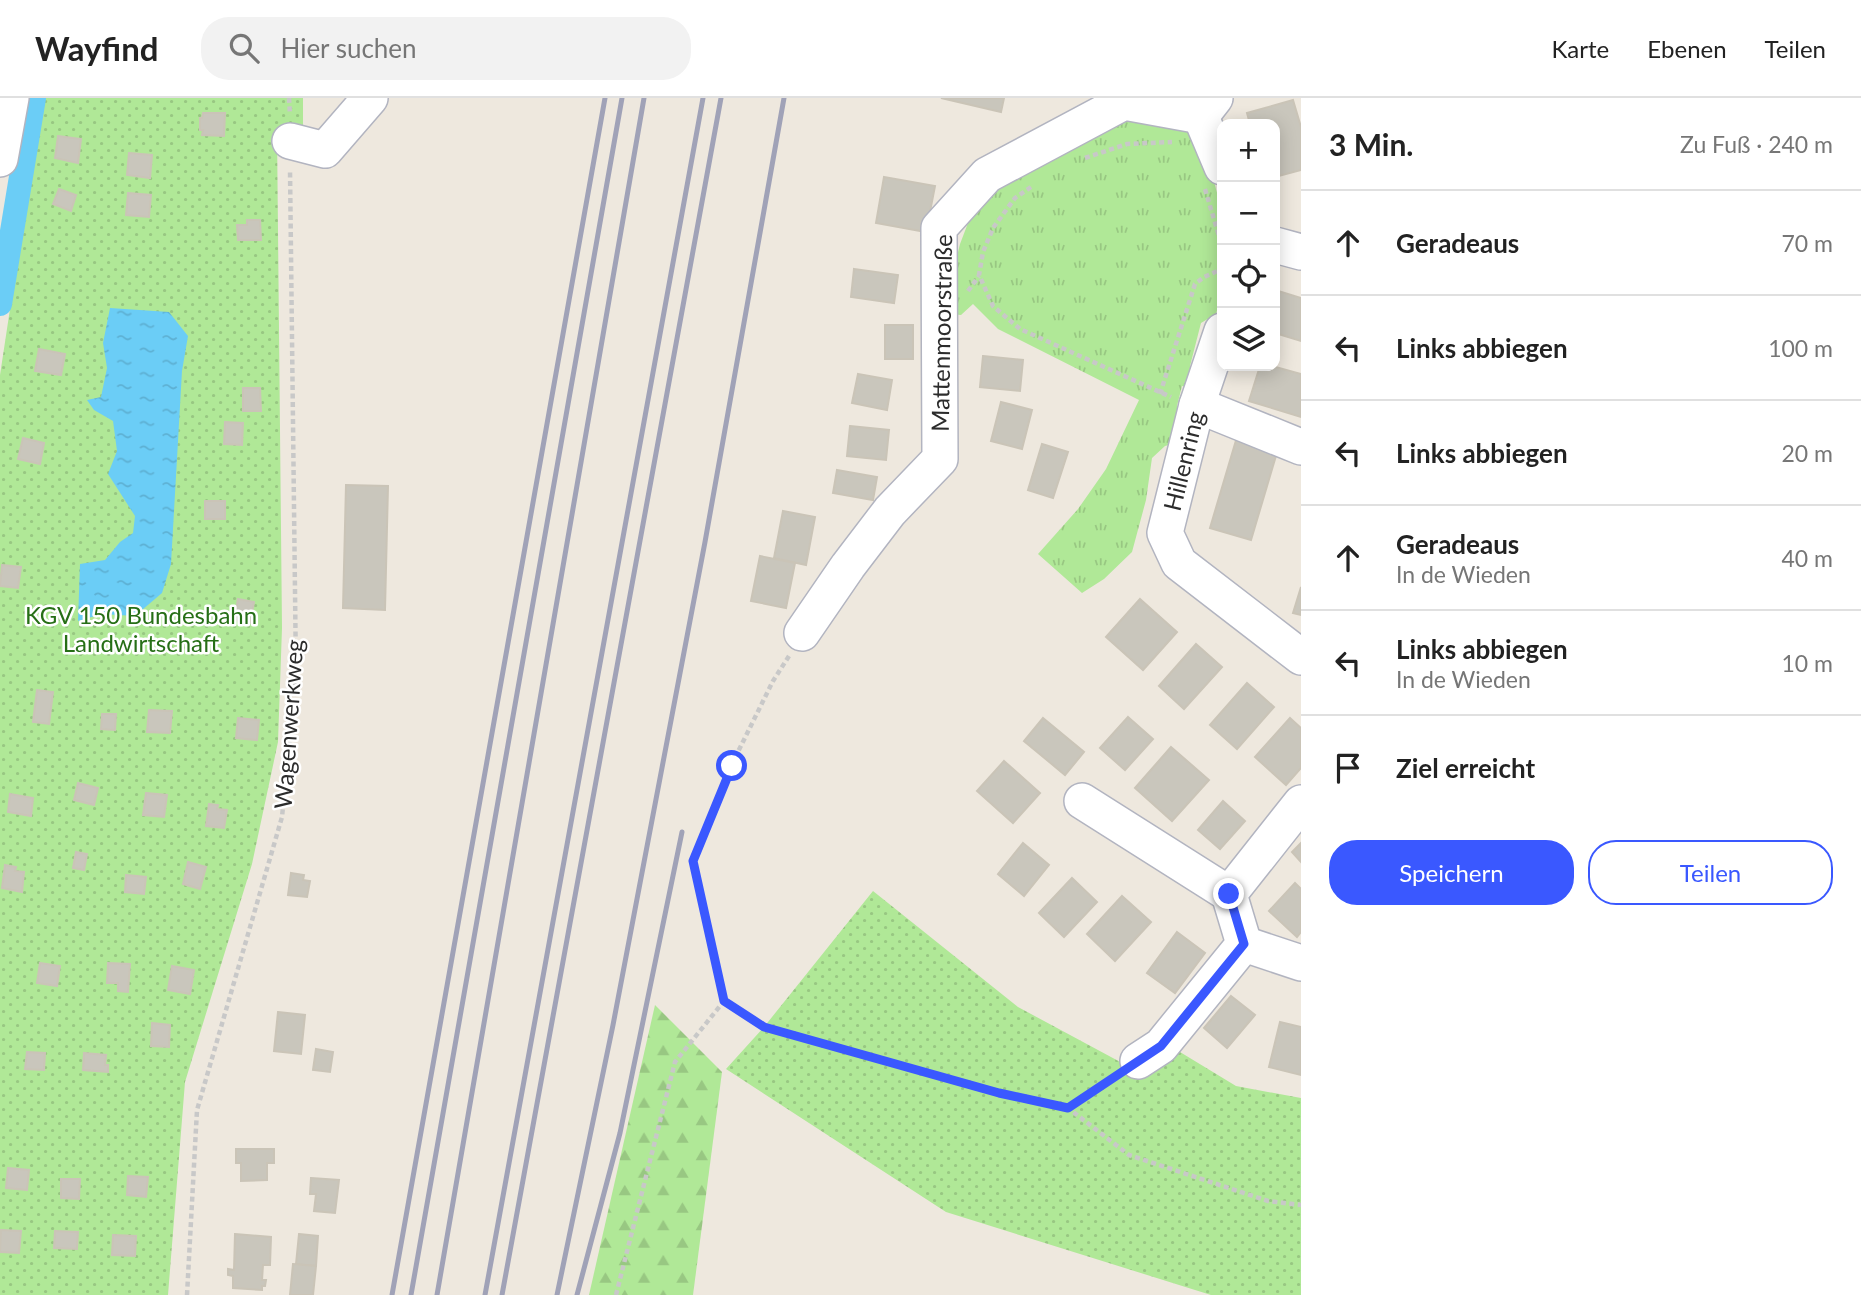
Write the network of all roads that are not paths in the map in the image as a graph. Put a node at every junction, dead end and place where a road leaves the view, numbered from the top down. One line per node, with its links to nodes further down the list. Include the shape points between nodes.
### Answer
1 (11, 98): 6 (street)
2 (370, 98): 4 (street, via 325,150)
3 (1203, 104): 5 (street); 12 (street, Mattenmoorstraße, via 1124,102 987,175 939,228 940,458 890,511)
4 (290, 141)
5 (1217, 150)
6 (0, 159)
7 (1280, 246): 8 (street)
8 (1301, 252)
9 (1217, 346): 10 (street, Hillenring)
10 (1197, 405): 11 (street); 13 (street, Hillenring, via 1165,533 1179,563)
11 (1301, 447)
12 (802, 633)
13 (1301, 657)
14 (1082, 801): 16 (street)
15 (1301, 803): 16 (street)
16 (1229, 894): 17 (street)
17 (1244, 944): 18 (street); 19 (street, via 1161,1046)
18 (1301, 963)
19 (1138, 1061)

